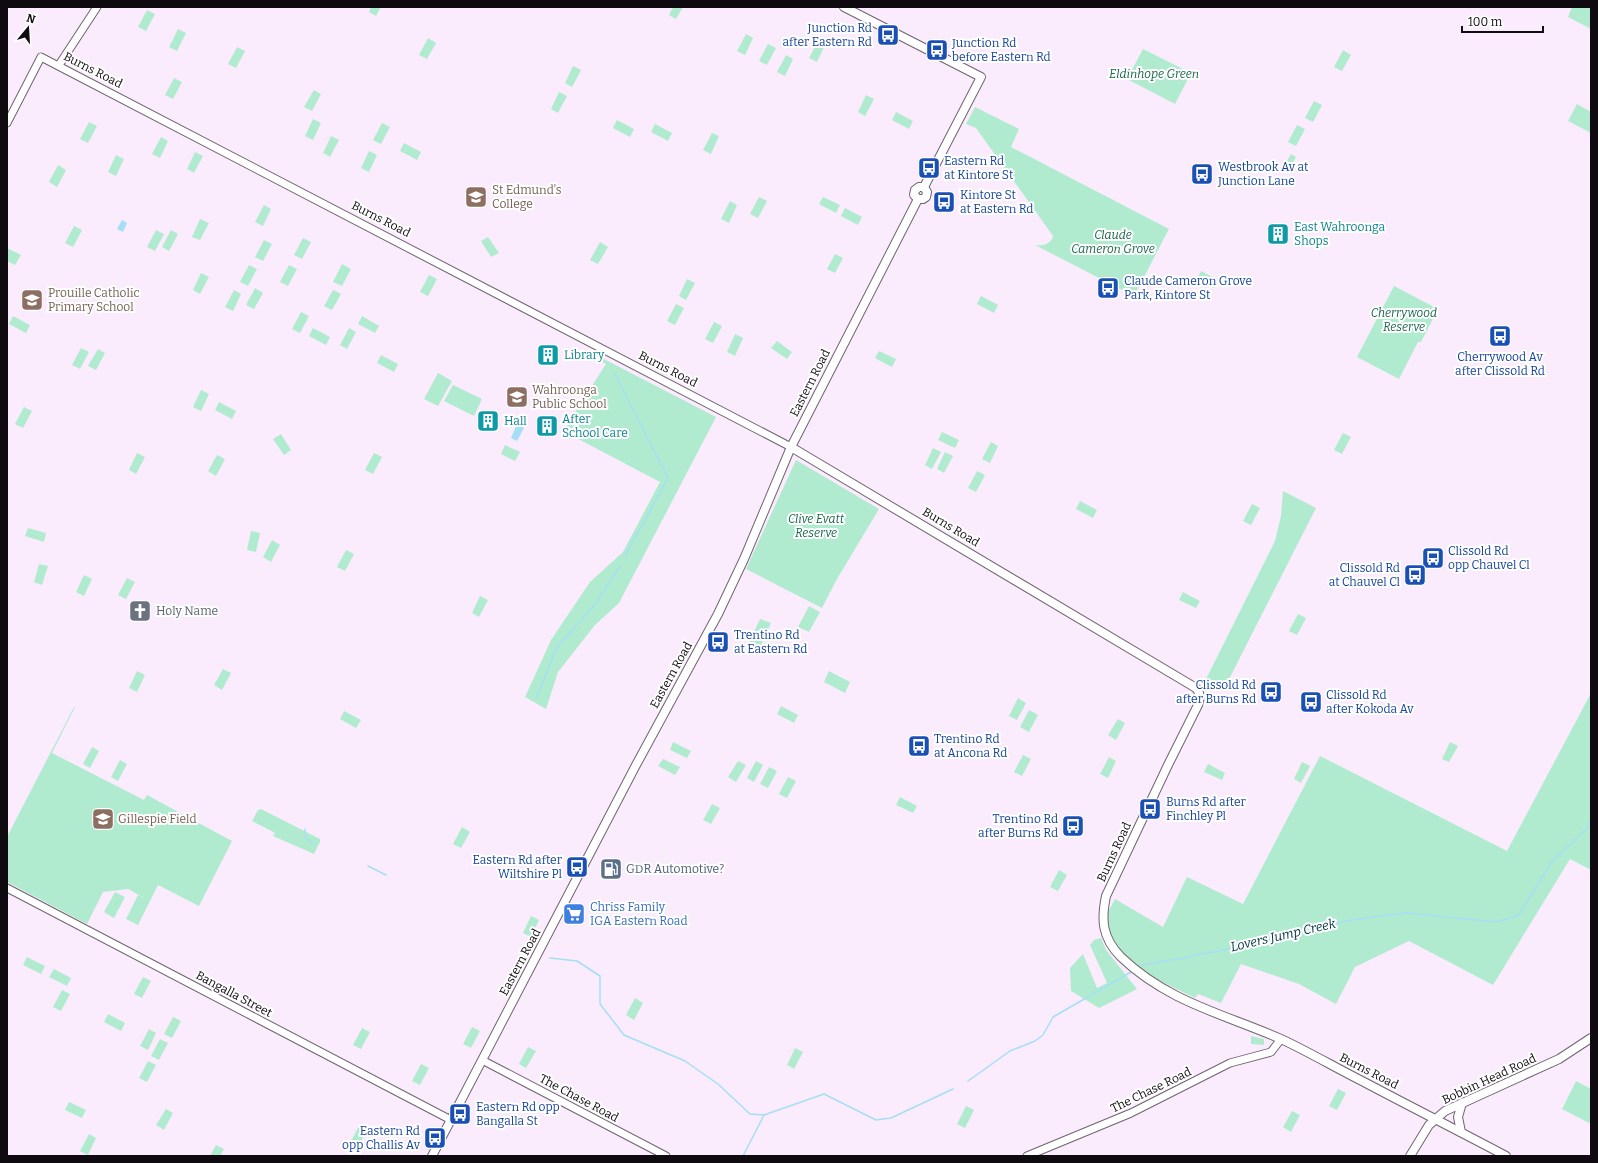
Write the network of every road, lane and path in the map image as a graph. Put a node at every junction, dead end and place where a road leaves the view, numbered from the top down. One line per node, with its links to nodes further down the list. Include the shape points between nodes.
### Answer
1 (96, 7): 3 (street)
2 (844, 7): 5 (main road, Eastern Road, via 981,77 924,187 917,187 914,191 918,199)
3 (59, 65): 4 (street, Burns Road, via 41,56); 5 (street, Burns Road)
4 (7, 123)
5 (792, 447): 8 (main road, Burns Road, via 1196,688 1200,698 1198,705 1106,896 1104,927 1110,944 1121,957 1173,994); 9 (main road, Eastern Road, via 718,614)
6 (7, 888): 12 (street, Bangalla Street)
7 (1591, 1038): 10 (main road, Bobbin Head Road, via 1559,1059)
8 (1281, 1039): 11 (main road, Burns Road); 16 (street, The Chase Road, via 1271,1052 1230,1063 1131,1114)
9 (482, 1060): 12 (main road, Eastern Road); 15 (street, The Chase Road)
10 (1462, 1103): 11 (main road, Bobbin Head Road, via 1445,1111); 13 (main road, via 1458,1117)
11 (1436, 1119): 13 (main road, Burns Road); 17 (main road, Bobbin Head Road)
12 (450, 1120): 14 (main road, Eastern Road)
13 (1461, 1132): 18 (main road, Burns Road)
14 (432, 1156)
15 (666, 1156)
16 (1026, 1156)
17 (1410, 1156)
18 (1506, 1156)

